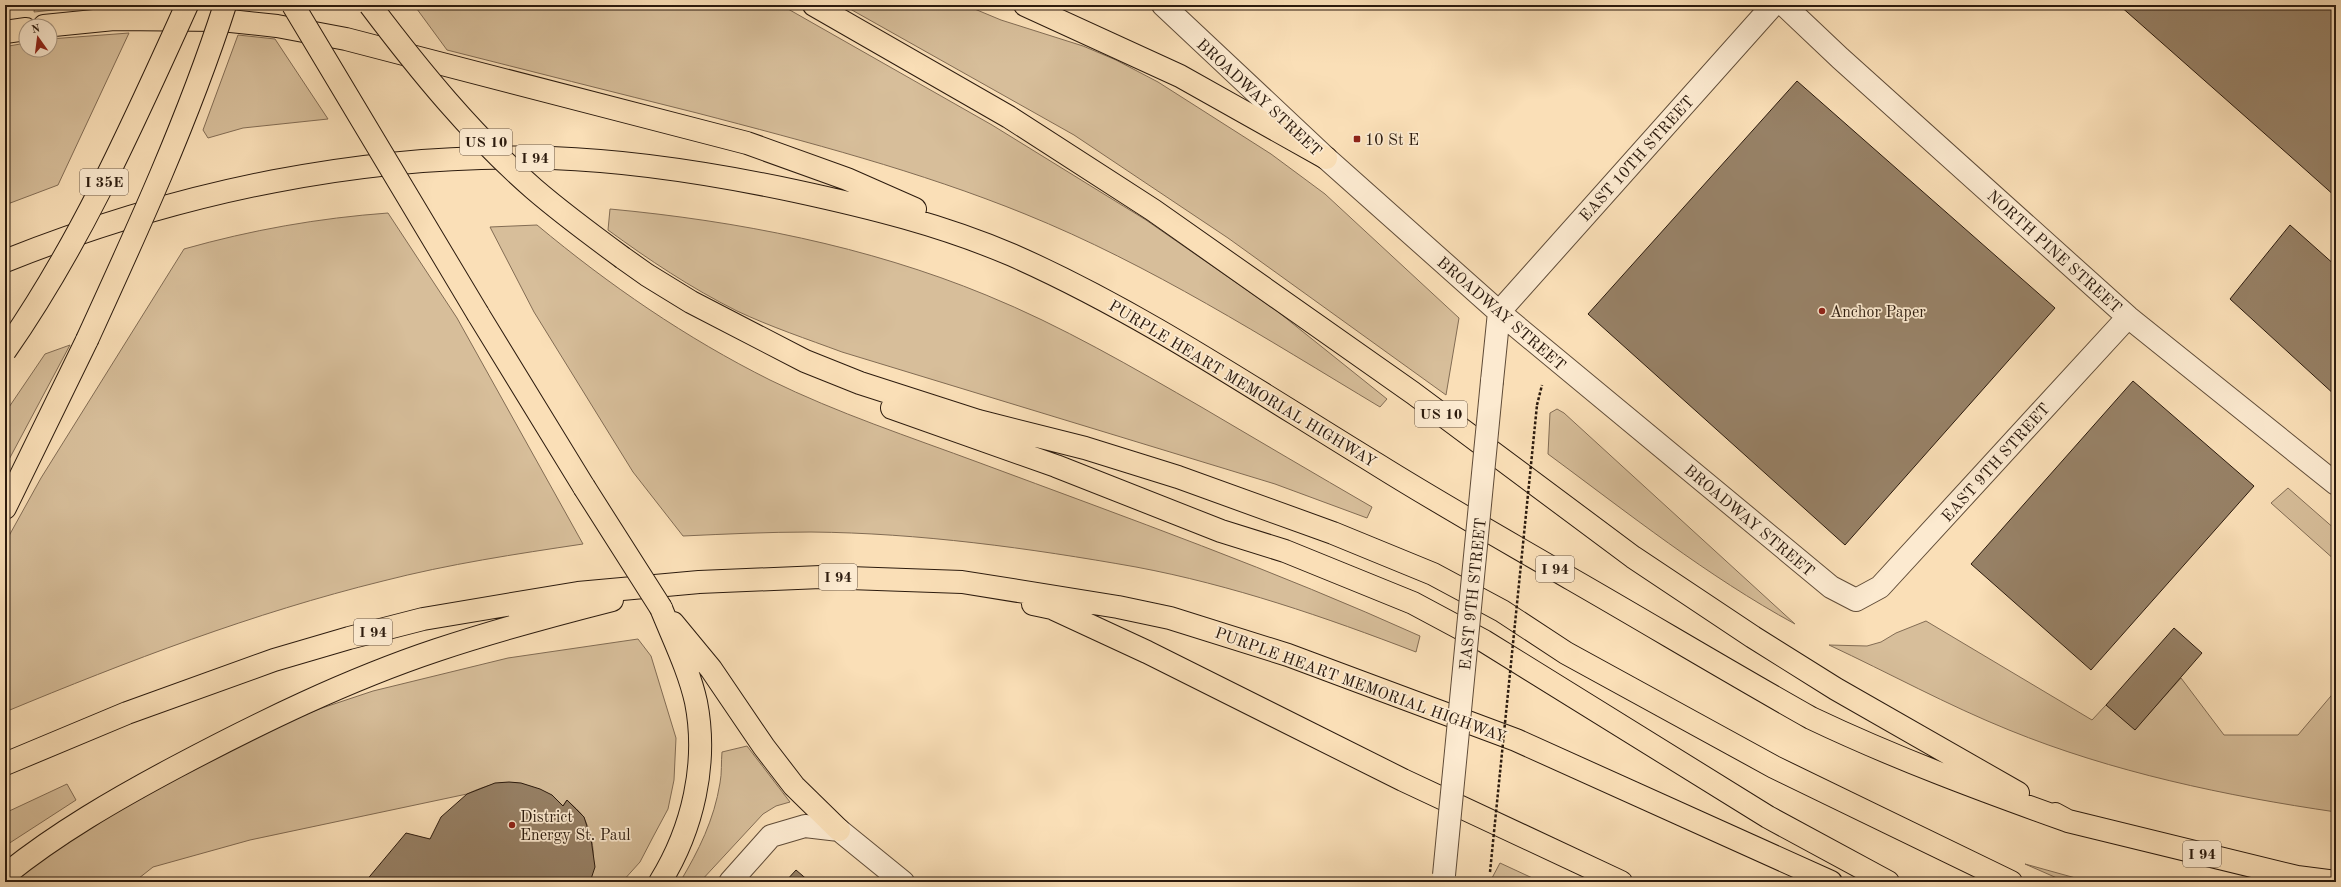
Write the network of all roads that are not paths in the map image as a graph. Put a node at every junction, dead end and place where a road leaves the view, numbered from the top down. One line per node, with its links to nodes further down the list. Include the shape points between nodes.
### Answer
1 (187, 5): 19 (highway, I 35E, bridge, via 131,128 101,186 51,279)
2 (225, 5): 21 (highway, bridge, via 139,226)
3 (293, 5): 25 (highway, bridge, via 478,314)
4 (370, 5): 16 (highway, US 10, bridge, via 425,75 533,189 623,258)
5 (814, 5): 27 (highway, US 10, via 1009,116 1153,210 1413,393 1633,557 1753,638 1836,689)
6 (1025, 5): 13 (highway, via 1180,76)
7 (1773, 5): 17 (street, EAST 10TH STREET)
8 (1784, 5): 18 (street, NORTH PINE STREET)
9 (1169, 7): 13 (street, BROADWAY STREET)
10 (58, 25): 15 (highway, via 114,19 221,20 277,26 346,39 747,143 847,179)
11 (18, 30): 12 (highway)
12 (5, 32)
13 (1326, 158): 17 (street, BROADWAY STREET)
14 (5, 261): 15 (highway, PURPLE HEART MEMORIAL HIGHWAY / I 94, via 141,213 294,177 408,163 551,158 700,173 856,204 957,234 1010,254)
15 (1061, 278): 27 (highway, PURPLE HEART MEMORIAL HIGHWAY / I 94, via 1189,347 1425,494 1811,718 1873,748)
16 (691, 302): 36 (highway, US 10, via 718,329 783,363 919,419 1056,466 1221,531 1292,554 1414,603 1484,641 1768,817); 37 (highway, via 805,361 860,382 978,421 1085,448 1178,478 1340,536 1433,574 1502,611 1566,653 1774,767)
17 (1499, 312): 24 (street, BROADWAY STREET, via 1831,587); 30 (street, EAST 9TH STREET, bridge)
18 (2128, 317): 20 (street, NORTH PINE STREET); 24 (street, EAST 9TH STREET, via 1880,587)
19 (5, 351)
20 (2336, 484)
21 (5, 508)
22 (760, 578): 23 (highway, PURPLE HEART MEMORIAL HIGHWAY / I 94); 26 (highway, PURPLE HEART MEMORIAL HIGHWAY / I 94, via 578,593 423,619 274,660 127,713); 29 (highway, via 611,600 436,650 384,670 274,718 153,780 68,830)
23 (916, 580): 34 (highway, via 1052,608 1147,652 1403,780); 35 (highway, PURPLE HEART MEMORIAL HIGHWAY / I 94, via 962,582 1118,607 1170,618 1288,655 1516,740)
24 (1856, 600)
25 (661, 608): 28 (highway, via 710,669 759,741 794,786); 31 (highway, via 696,700 700,762 689,821 676,856)
26 (5, 764)
27 (2068, 821): 38 (highway, I 94, via 2297,877)
28 (839, 830): 32 (street, via 805,826 771,836); 33 (street)
29 (5, 875)
30 (1443, 879)
31 (660, 882)
32 (730, 882)
33 (903, 882)
34 (1621, 882)
35 (1831, 882)
36 (1888, 882)
37 (2011, 882)
38 (2336, 882)

